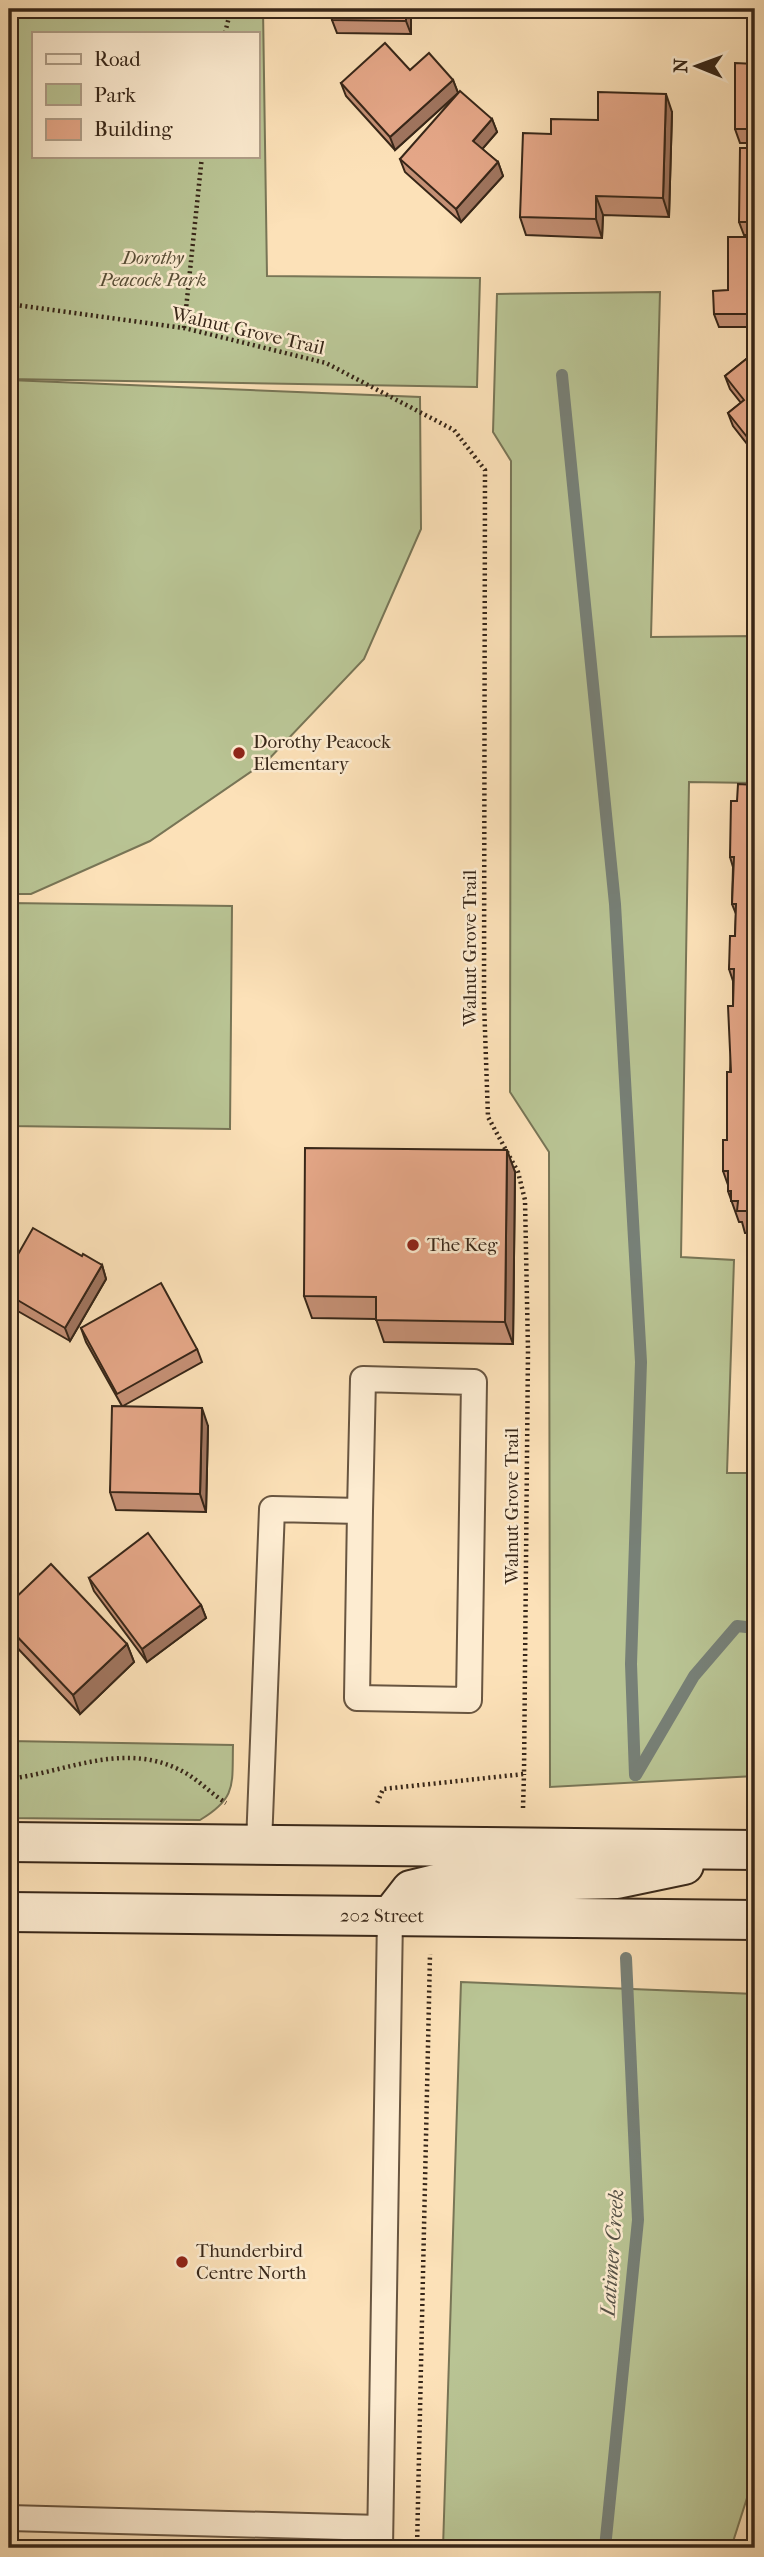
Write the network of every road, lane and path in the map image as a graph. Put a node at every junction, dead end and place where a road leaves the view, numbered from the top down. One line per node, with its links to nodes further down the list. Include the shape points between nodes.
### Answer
1 (231, 9): 2 (path)
2 (225, 32)
3 (202, 158): 5 (path)
4 (9, 304): 5 (path, Walnut Grove Trail)
5 (184, 328): 7 (path, Walnut Grove Trail, via 326,363 454,430 485,470 488,1117 518,1172 526,1200)
6 (360, 1511): 6 (lane, via 357,1698 469,1700 474,1382 363,1379); 13 (lane, via 272,1509)
7 (524, 1774): 10 (path, via 383,1789); 11 (path, Walnut Grove Trail)
8 (9, 1779): 9 (path, via 135,1756 179,1769)
9 (225, 1803)
10 (376, 1807)
11 (523, 1810)
12 (9, 1842): 13 (main road)
13 (259, 1844): 14 (main road)
14 (755, 1850): 16 (main road, via 617,1880 440,1882 411,1890)
15 (9, 1912): 16 (main road, 202 Street)
16 (390, 1917): 17 (main road, 202 Street); 20 (lane)
17 (755, 1920)
18 (439, 1948): 21 (path, via 430,1950)
19 (9, 2518): 20 (lane)
20 (380, 2538)
21 (417, 2548)

